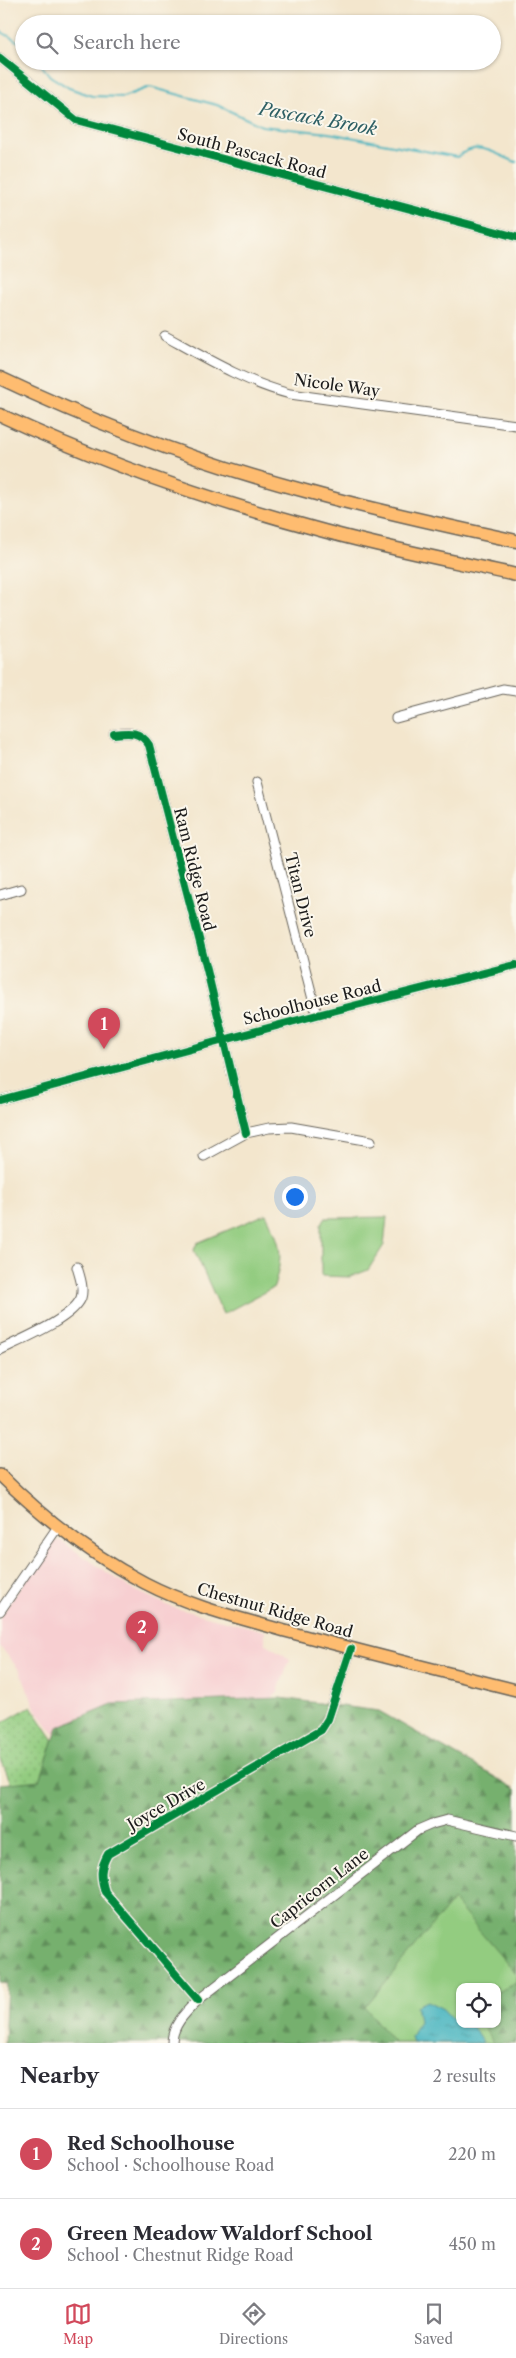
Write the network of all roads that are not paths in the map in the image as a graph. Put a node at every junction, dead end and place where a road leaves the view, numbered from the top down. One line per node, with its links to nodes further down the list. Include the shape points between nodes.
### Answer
1 (0, 58): 2 (street, South Pascack Road, via 76,120)
2 (516, 237)
3 (165, 336): 6 (street, Nicole Way, via 243,378 281,392)
4 (0, 378): 7 (highway, via 127,432 258,478)
5 (0, 415): 8 (highway, via 132,470 247,510 364,542)
6 (516, 425)
7 (516, 541)
8 (516, 575)
9 (516, 691): 10 (street, via 503,689)
10 (396, 718)
11 (114, 734): 17 (street, Ram Ridge Road, via 138,733 149,745)
12 (257, 782): 16 (street, Titan Drive)
13 (21, 889): 14 (street)
14 (0, 895)
15 (516, 965): 16 (street, Schoolhouse Road)
16 (317, 1015): 17 (street, Schoolhouse Road)
17 (222, 1039): 18 (street, Schoolhouse Road); 19 (street, Ram Ridge Road)
18 (0, 1100)
19 (246, 1133): 20 (street, via 291,1126); 21 (street)
20 (371, 1142)
21 (204, 1156)
22 (77, 1268): 23 (street, via 82,1286 80,1298 72,1309)
23 (0, 1350)
24 (0, 1475): 25 (main road, Chestnut Ridge Road)
25 (57, 1528): 26 (street); 27 (main road, Chestnut Ridge Road, via 112,1564 183,1600 220,1614)
26 (0, 1611)
27 (351, 1649): 28 (main road, Chestnut Ridge Road); 30 (street, Joyce Drive, via 328,1719 321,1730 108,1854 103,1864 100,1876 105,1892)
28 (516, 1690)
29 (516, 1836): 30 (street, Capricorn Lane, via 447,1820 425,1827)
30 (198, 2000): 31 (street, Capricorn Lane, via 177,2023)
31 (172, 2043)

